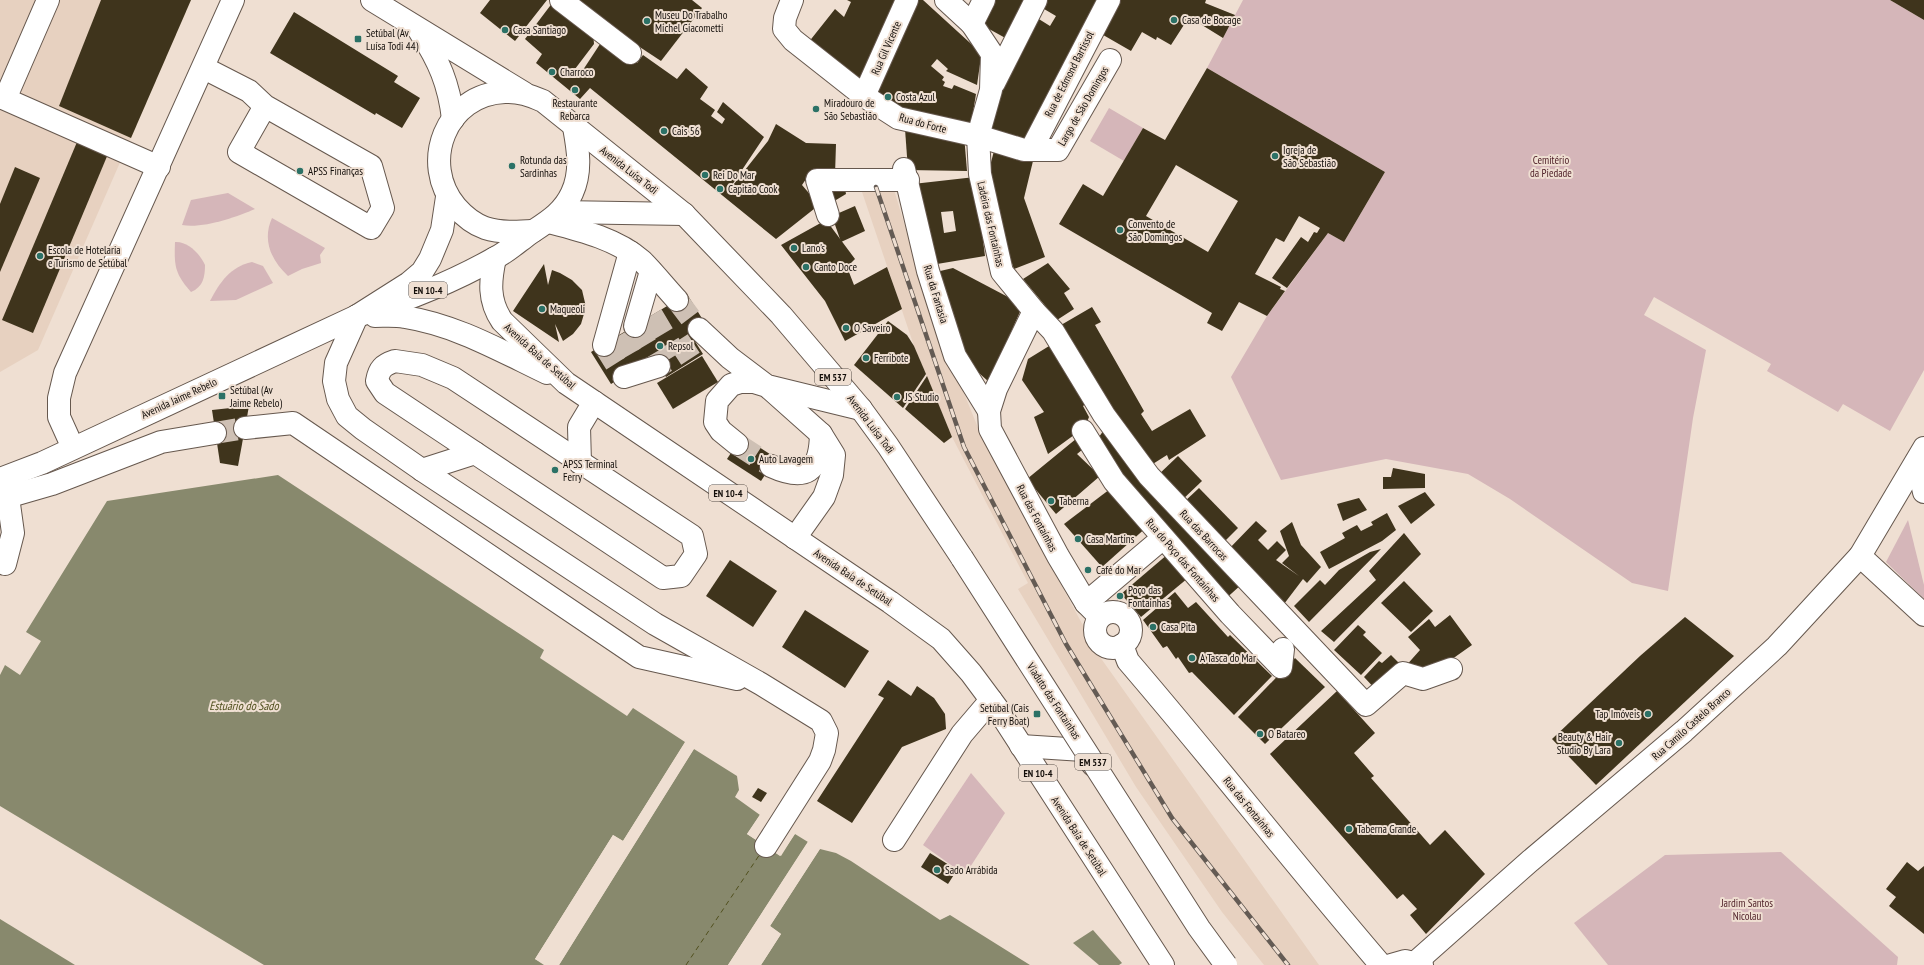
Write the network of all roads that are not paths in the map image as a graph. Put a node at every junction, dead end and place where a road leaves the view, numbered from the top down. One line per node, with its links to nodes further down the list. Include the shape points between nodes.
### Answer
1 (48, 0): 24 (street, via 4,99)
2 (233, 0): 15 (street)
3 (372, 0): 12 (street)
4 (561, 0): 13 (street)
5 (792, 0): 18 (street, Rua do Forte, via 784,29 793,40)
6 (907, 0): 18 (street, Rua Gil Vicente)
7 (946, 0): 11 (street)
8 (984, 0): 11 (street)
9 (1036, 0): 16 (street)
10 (1109, 0): 23 (street, Rua de Edmond Bartissol)
11 (972, 24): 16 (street, via 992,54)
12 (416, 26): 17 (street); 20 (street, via 435,54 446,79)
13 (630, 53)
14 (1110, 60): 23 (street, Largo de São Domingos, via 1058,150)
15 (202, 73): 19 (street, via 249,91); 24 (street)
16 (991, 90): 22 (street, Ladeira das Fontaínhas)
17 (525, 94): 20 (street, via 505,92 485,96 467,105); 21 (street, via 543,101)
18 (864, 96): 22 (street, Rua do Forte, via 898,118)
19 (263, 111): 19 (street, via 239,152 371,228 382,208 371,166)
20 (452, 119): 25 (street, via 443,137 438,157 440,178)
21 (574, 127): 26 (street, Avenida Luísa Todi / EM 537); 28 (street, via 578,172 572,193)
22 (978, 136): 23 (street, Rua do Forte); 32 (street, Ladeira das Fontaínhas, via 980,174 1002,272)
23 (1031, 150)
24 (159, 167): 47 (street, via 65,373 59,398 59,417)
25 (447, 197): 28 (street, via 463,215 484,228 508,232); 33 (street, Avenida Jaime Rebelo, via 442,230 422,272)
26 (684, 214): 28 (street); 40 (street, Avenida Luísa Todi / EM 537, via 780,315)
27 (828, 215): 41 (street, Rua da Fantasia, via 817,180 906,175 928,271 955,356)
28 (547, 222): 29 (street, Avenida Jaime Rebelo / EN 10-4); 30 (street, via 610,242)
29 (495, 258): 33 (street, Avenida Jaime Rebelo / EN 10-4, via 410,299); 37 (street, Avenida Baía de Setúbal / EN 10-4, via 490,288 495,310 502,321)
30 (646, 267): 30 (street, via 627,330); 31 (street)
31 (677, 300)
32 (1034, 311): 41 (street, via 996,389); 63 (street, Rua das Barrocas, via 1054,331 1104,415 1149,476 1366,705 1403,674 1423,679)
33 (358, 316): 37 (street, EN 10-4, via 404,316 434,323 495,347); 47 (street, Avenida Jaime Rebelo); 52 (street, via 336,363 334,381 338,399 347,416)
34 (702, 338): 38 (street)
35 (659, 366): 36 (street)
36 (624, 377)
37 (566, 383): 39 (street, Avenida Baía de Setúbal / EN 10-4)
38 (767, 386): 40 (street); 45 (street); 46 (street, via 754,382 740,382 731,385 717,402 716,422 721,431)
39 (594, 402): 50 (street, via 579,427); 55 (street, Avenida Baía de Setúbal / EN 10-4)
40 (861, 409): 58 (street, Avenida Luísa Todi / EM 537)
41 (989, 411): 60 (street, Rua das Fontaínhas, via 990,428 1045,533)
42 (245, 428): 64 (street, via 293,423 638,657)
43 (1082, 430): 56 (street, Rua do Poço das Fontaínhas, via 1114,481)
44 (215, 433): 53 (street, via 162,442 52,484)
45 (821, 434): 51 (street, via 819,456 809,470 796,474); 55 (street, via 834,456 832,475 824,497)
46 (737, 444)
47 (73, 448): 53 (street, Avenida Jaime Rebelo, via 32,467)
48 (475, 453): 50 (street, via 385,393 377,381 378,372 385,364 395,361 422,365 453,378); 50 (street, via 663,578 681,576 696,554 692,536); 52 (street)
49 (1921, 455): 54 (street); 57 (street, Rua Camilo Castelo Branco)
50 (580, 463)
51 (771, 466)
52 (422, 470): 64 (street, via 655,624)
53 (3, 492): 59 (street, via 13,533)
54 (1924, 492)
55 (795, 538): 65 (street, Avenida Baía de Setúbal / EN 10-4, via 942,639 972,673)
56 (1162, 538): 60 (street); 62 (street, Rua do Poço das Fontaínhas, via 1281,667)
57 (1860, 556): 61 (street); 69 (street, Rua Camilo Castelo Branco, via 1777,646 1696,721 1530,861)
58 (962, 558): 71 (street, Viaduto das Fontainhas / EM 537, bridge, via 1199,928)
59 (5, 564)
60 (1093, 610): 72 (street, Rua das Fontaínhas, via 1105,614 1117,612 1128,619 1130,636 1122,645 1128,661)
61 (1924, 615)
62 (1283, 649)
63 (1451, 669)
64 (760, 684): 68 (street, via 821,721 827,733 820,761)
65 (991, 700): 66 (street, Avenida Baía de Setúbal / EN 10-4); 67 (street, via 962,734)
66 (1021, 746): 70 (street, Avenida Baía de Setúbal / EN 10-4); 71 (street, via 1083,750 1186,910)
67 (894, 840)
68 (766, 846)
69 (1419, 964): 73 (street, via 1405,961)
70 (1163, 965)
71 (1227, 965)
72 (1381, 965)
73 (1391, 965)

